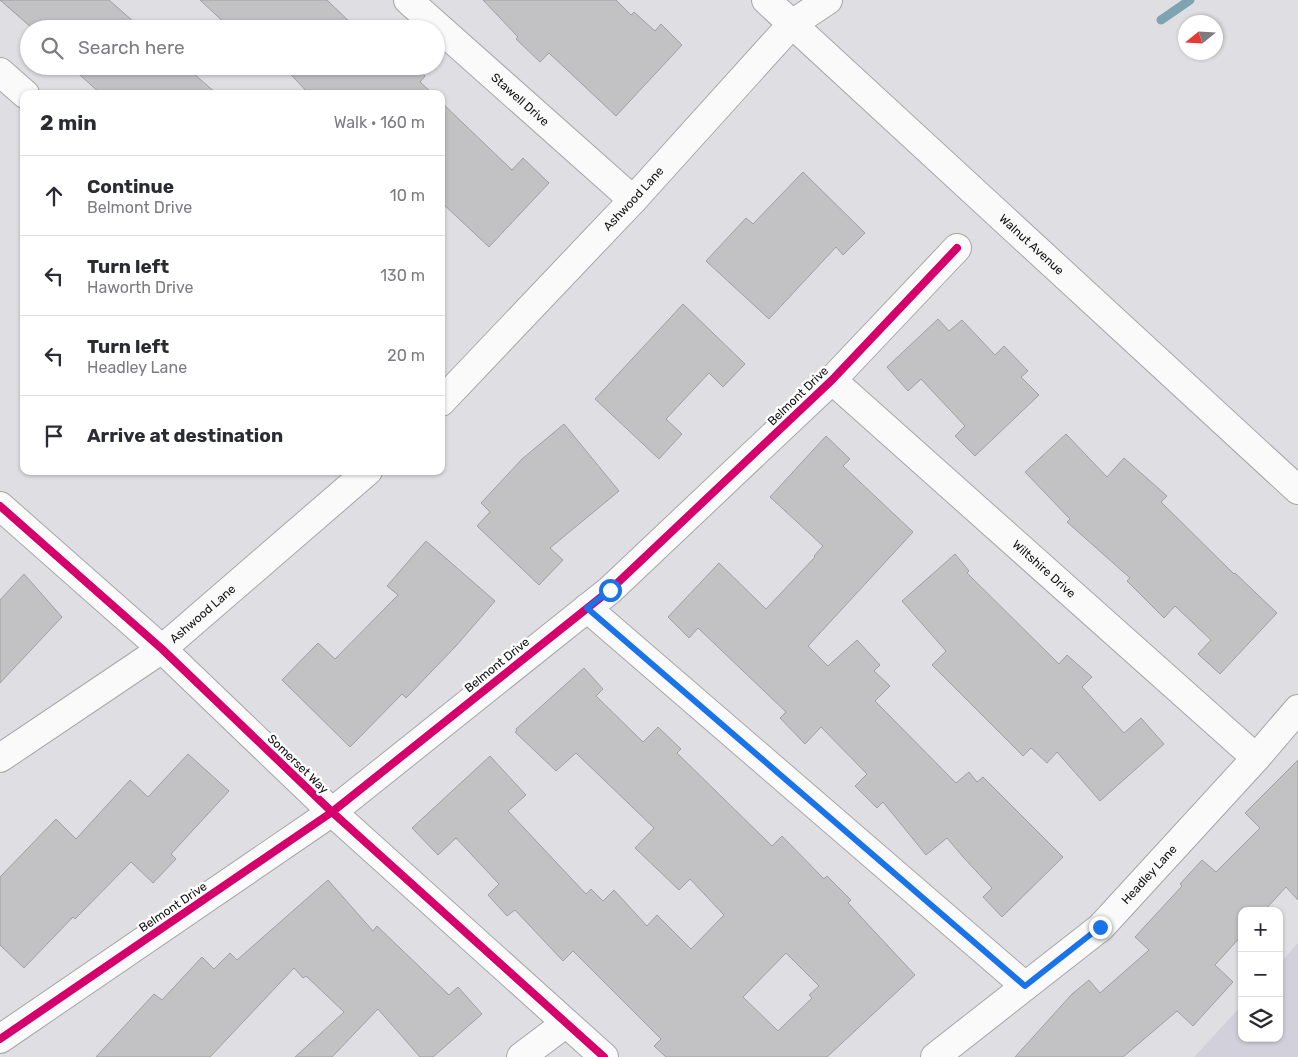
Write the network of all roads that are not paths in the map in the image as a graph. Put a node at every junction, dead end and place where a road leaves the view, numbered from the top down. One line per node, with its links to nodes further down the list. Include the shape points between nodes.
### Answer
1 (408, 0): 4 (street, Stawell Drive)
2 (766, 0): 5 (street, Walnut Avenue)
3 (828, 0): 5 (street, Ashwood Lane)
4 (430, 20)
5 (792, 24): 9 (street, Ashwood Lane); 14 (street, Walnut Avenue)
6 (445, 33): 9 (street, Stawell Drive)
7 (0, 72): 8 (street)
8 (21, 90)
9 (633, 200): 12 (street, Ashwood Lane)
10 (957, 248): 11 (street, Belmont Drive)
11 (832, 380): 16 (street, Belmont Drive); 20 (street, Wiltshire Drive)
12 (445, 398)
13 (363, 475): 17 (street, Ashwood Lane)
14 (1298, 490)
15 (0, 506): 17 (street, Somerset Way)
16 (587, 608): 21 (street, Belmont Drive); 22 (street)
17 (162, 650): 19 (street, Ashwood Lane); 21 (street, Somerset Way)
18 (1298, 709): 20 (street, Headley Lane)
19 (0, 758)
20 (1256, 758): 22 (street, Headley Lane, via 1100,927)
21 (332, 812): 23 (street, Somerset Way); 24 (street, Belmont Drive)
22 (1025, 986): 27 (street, Headley Lane)
23 (566, 1023): 25 (street); 26 (street, Somerset Way)
24 (0, 1039)
25 (521, 1057)
26 (604, 1057)
27 (935, 1057)

